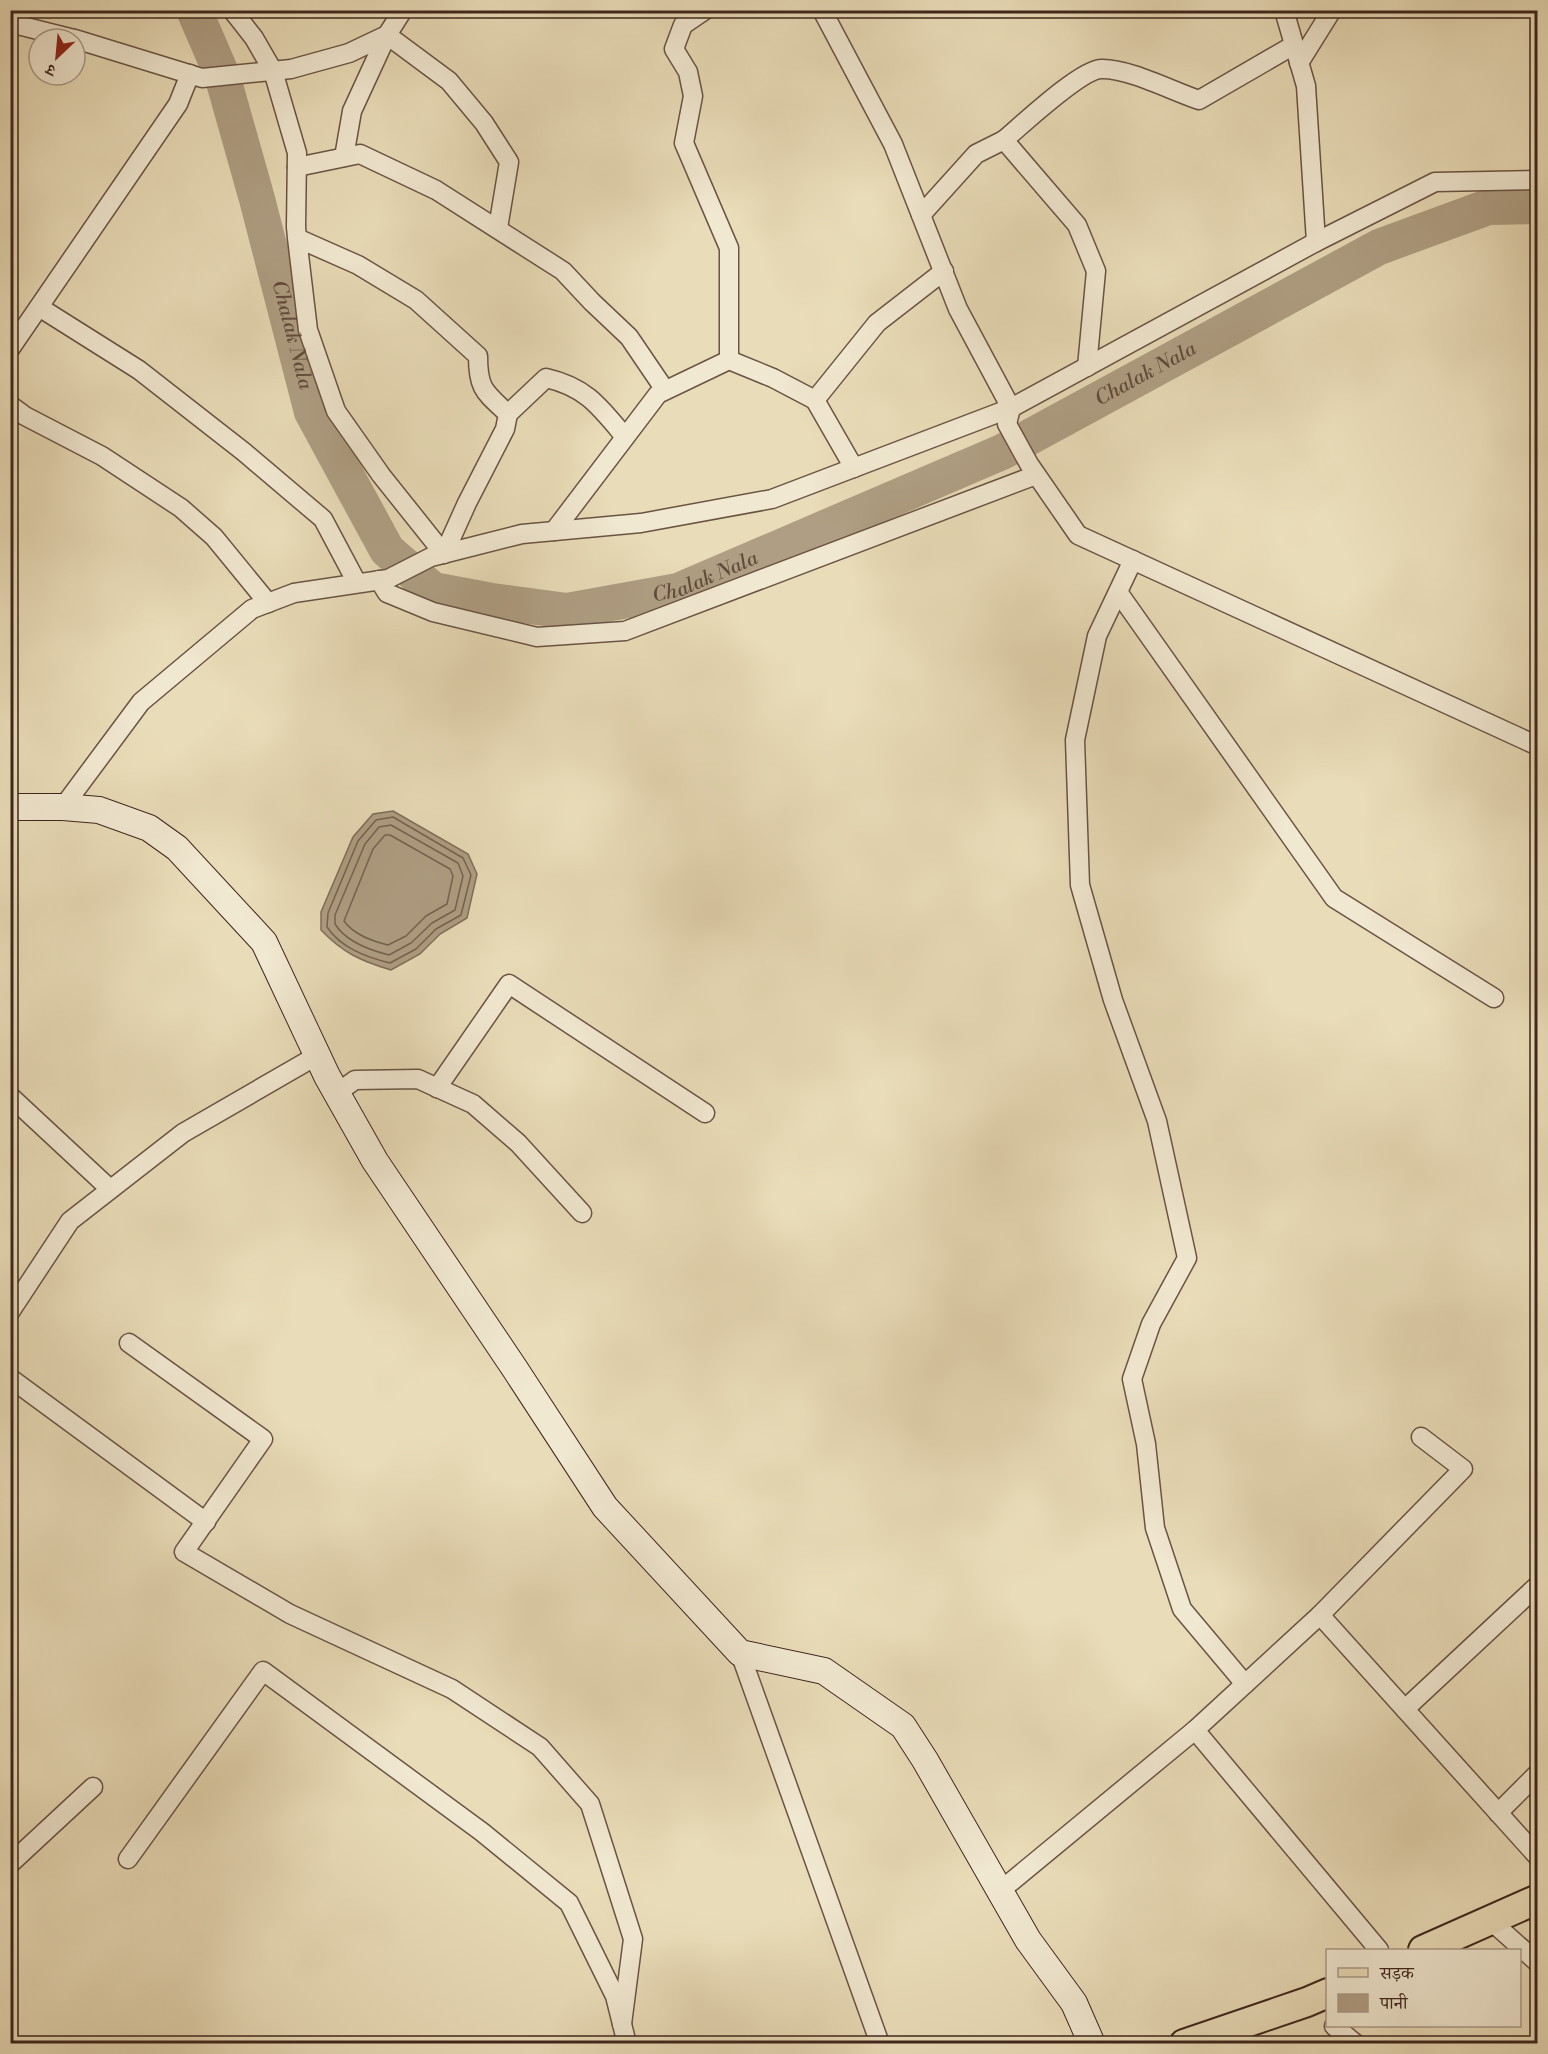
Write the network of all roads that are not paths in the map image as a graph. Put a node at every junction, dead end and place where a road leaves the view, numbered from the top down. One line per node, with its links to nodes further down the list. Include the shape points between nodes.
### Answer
1 (232, 10): 13 (street)
2 (403, 10): 9 (street)
3 (705, 10): 26 (street, via 683,25 674,49 688,72 693,96 684,143 729,248)
4 (822, 10): 19 (street, via 893,144)
5 (1284, 10): 11 (street)
6 (1332, 10): 12 (street)
7 (10, 23): 8 (street)
8 (27, 27)
9 (387, 35): 13 (street, via 350,53); 16 (street, via 352,111); 20 (street, via 449,81 484,123 509,162)
10 (87, 43): 14 (street)
11 (1294, 45): 12 (street); 15 (street, via 1198,100 1126,72 1099,69 1071,84)
12 (1299, 63): 22 (street, via 1306,86)
13 (273, 71): 14 (street); 17 (street, via 297,153)
14 (196, 76): 24 (street)
15 (1004, 140): 19 (street, via 976,154); 27 (street, via 1077,225 1096,271)
16 (344, 157): 17 (street); 20 (street, via 360,154 436,190)
17 (297, 167): 21 (street)
18 (1538, 180): 22 (street, via 1435,182)
19 (921, 215): 23 (street)
20 (498, 228): 28 (street, via 564,271 629,337)
21 (297, 238): 31 (street, via 358,265 416,300 478,356 483,390); 37 (street, via 308,330 336,411)
22 (1316, 242): 27 (street)
23 (944, 271): 29 (street, via 877,322); 32 (street)
24 (39, 307): 25 (street); 40 (street, via 139,370 323,519)
25 (10, 349)
26 (729, 360): 28 (street); 29 (street)
27 (1087, 367): 32 (street)
28 (665, 390): 33 (street)
29 (815, 400): 34 (street)
30 (10, 405): 42 (street, via 102,456 181,508 214,537)
31 (508, 414): 33 (street, via 546,378 566,383 594,401); 37 (street, via 505,429)
32 (1009, 416): 34 (street); 35 (street)
33 (625, 437): 36 (street)
34 (854, 468): 36 (street, via 772,499 641,523)
35 (1033, 469): 38 (street, via 1078,535); 39 (street, via 625,631 537,637 433,612 387,593)
36 (554, 531): 37 (street, via 522,534)
37 (437, 556): 39 (street)
38 (1132, 560): 41 (street); 43 (street)
39 (384, 579): 40 (street)
40 (357, 583): 42 (street, via 294,593)
41 (1118, 592): 46 (street, via 1334,898); 62 (street, via 1097,636 1075,740 1080,885 1113,1000 1157,1121 1187,1258 1151,1324 1132,1379 1146,1444 1155,1528 1182,1609)
42 (268, 603): 45 (street, via 252,609 141,702)
43 (1538, 746)
44 (10, 807): 45 (street)
45 (63, 807): 47 (street, via 99,810 149,828 177,848 264,942)
46 (1494, 998)
47 (318, 1055): 49 (street); 52 (street, via 183,1133)
48 (437, 1088): 49 (street, via 418,1078 355,1080); 51 (street, via 509,984); 53 (street, via 473,1104 518,1143)
49 (337, 1093): 61 (street, via 375,1161 604,1507)
50 (10, 1096): 52 (street)
51 (705, 1113)
52 (110, 1189): 54 (street, via 70,1221)
53 (582, 1213)
54 (10, 1312)
55 (129, 1343): 58 (street, via 263,1439)
56 (10, 1378): 58 (street)
57 (1421, 1437): 60 (street, via 1463,1469)
58 (206, 1522): 78 (street, via 184,1552 290,1614 452,1689 540,1747 590,1804 633,1939)
59 (1538, 1585): 63 (street)
60 (1320, 1615): 62 (street); 63 (street)
61 (740, 1653): 71 (street, via 824,1671 903,1726); 81 (street)
62 (1245, 1684): 64 (street)
63 (1405, 1709): 67 (street)
64 (1195, 1730): 71 (street); 74 (street)
65 (1538, 1773): 67 (street)
66 (93, 1786): 70 (street)
67 (1498, 1813): 68 (street)
68 (1538, 1857)
69 (128, 1859): 78 (street, via 263,1671 482,1832 569,1904 615,1996)
70 (10, 1864)
71 (1000, 1891): 82 (street, via 1028,1940 1074,2003)
72 (1538, 1899): 73 (main road)
73 (1490, 1920): 75 (main road); 76 (street)
74 (1378, 1949)
75 (1425, 1949)
76 (1538, 1963)
77 (1321, 2005): 83 (main road)
78 (622, 2024): 80 (street)
79 (1336, 2027): 84 (street)
80 (627, 2043)
81 (880, 2043)
82 (1092, 2043)
83 (1184, 2043)
84 (1356, 2043)

